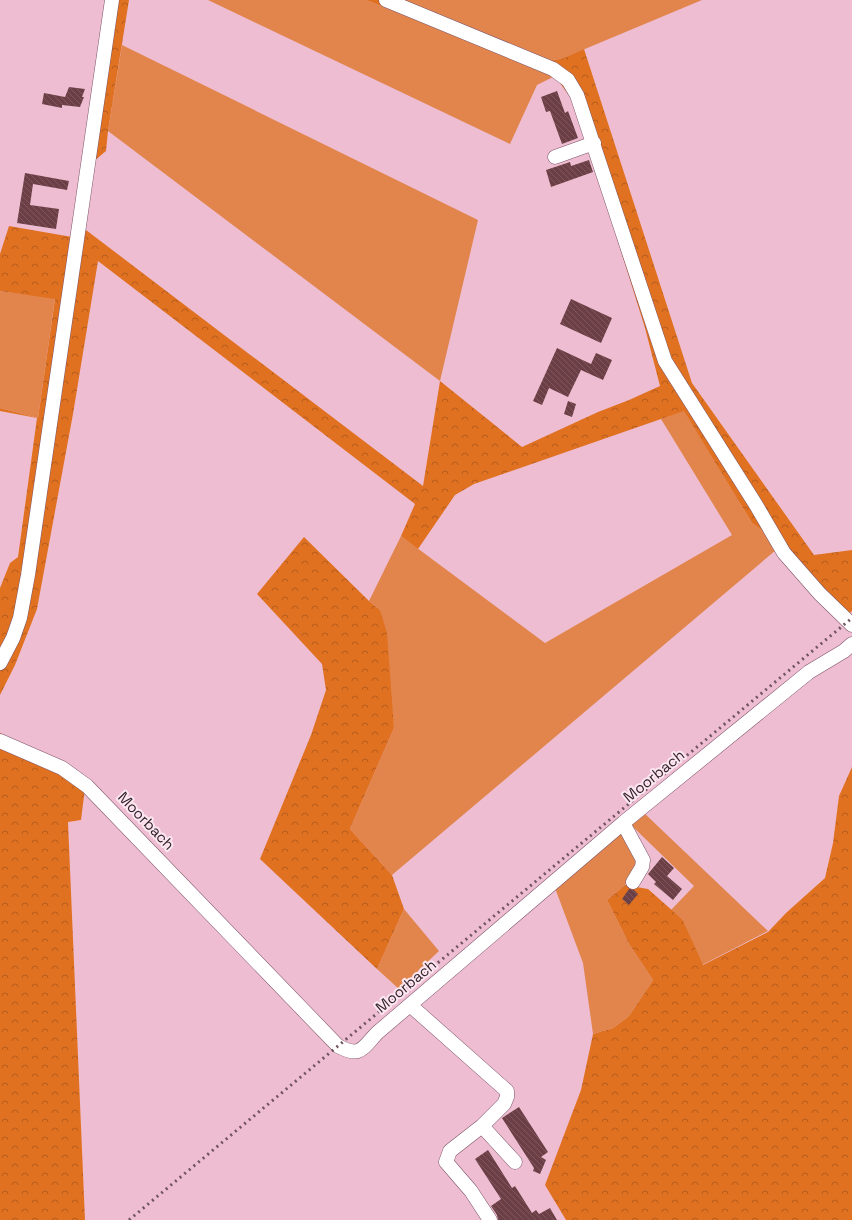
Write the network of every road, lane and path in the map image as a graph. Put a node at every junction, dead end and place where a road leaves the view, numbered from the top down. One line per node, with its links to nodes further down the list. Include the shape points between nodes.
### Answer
1 (112, 0): 7 (street, via 28,575 20,618)
2 (386, 0): 3 (street, via 553,69 568,80 577,95)
3 (594, 143): 4 (street); 5 (street, via 665,361 784,554)
4 (555, 158)
5 (852, 625)
6 (852, 644): 9 (street, Moorbach, via 810,672)
7 (0, 663)
8 (0, 741): 11 (street, Moorbach, via 62,768 87,786 338,1046 355,1053)
9 (623, 824): 10 (street, via 643,860); 11 (street, Moorbach)
10 (633, 882)
11 (410, 1005): 12 (street, via 507,1091 504,1104)
12 (482, 1126): 13 (street); 14 (street, via 450,1151 446,1162 472,1191)
13 (515, 1162)
14 (490, 1220)

